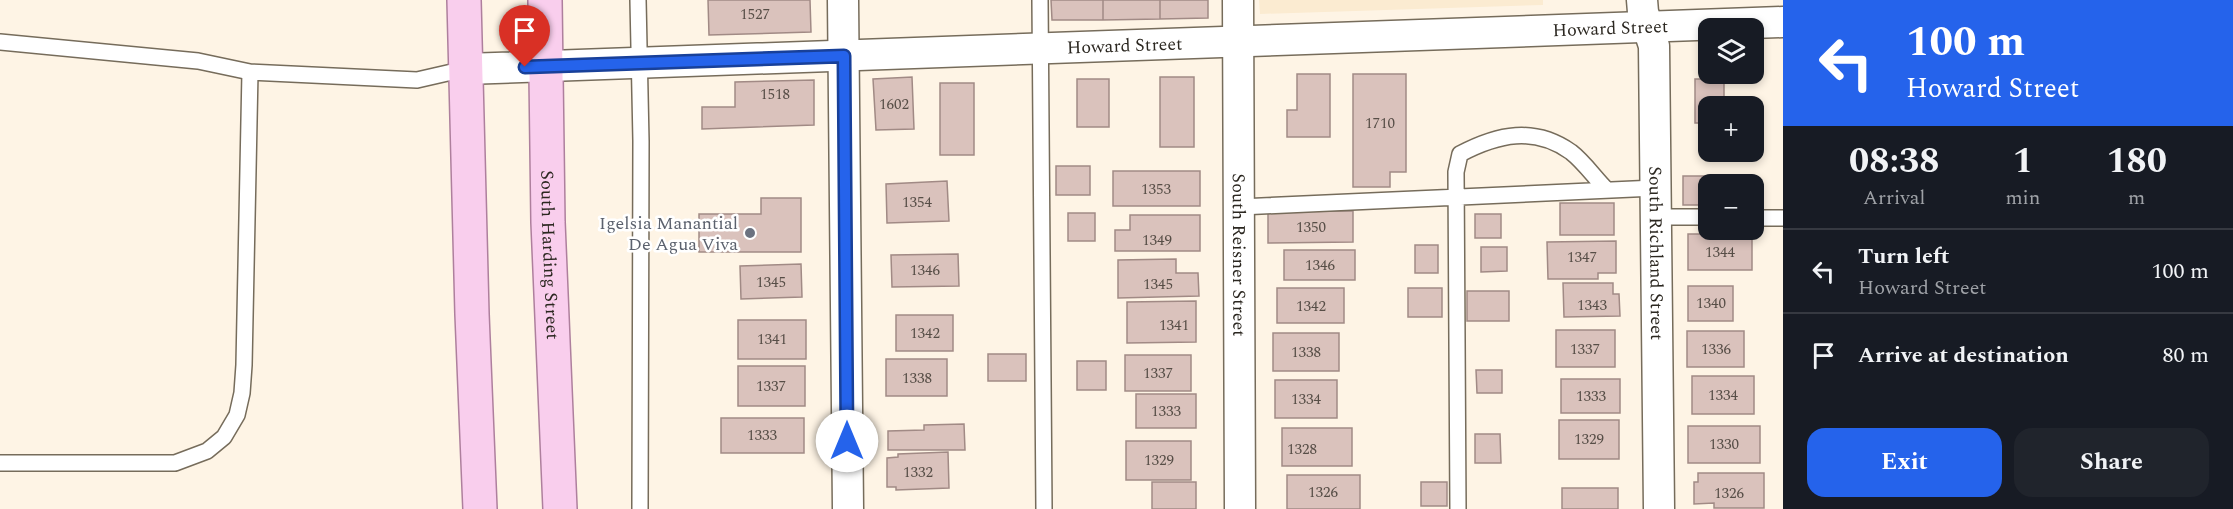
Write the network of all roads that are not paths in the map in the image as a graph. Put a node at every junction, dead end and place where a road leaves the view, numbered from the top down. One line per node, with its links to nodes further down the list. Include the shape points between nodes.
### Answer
1 (464, 0): 15 (main road)
2 (545, 0): 14 (main road, South Harding Street)
3 (638, 0): 13 (lane)
4 (843, 0): 12 (street)
5 (1040, 0): 11 (lane)
6 (1238, 0): 9 (street, South Reisner Street)
7 (1645, 13): 8 (street, Howard Street); 9 (street, Howard Street); 19 (street, South Richland Street, via 1654,46)
8 (1783, 22)
9 (1238, 41): 11 (street, Howard Street); 20 (street, South Reisner Street)
10 (0, 42): 16 (lane, via 198,61)
11 (1041, 48): 12 (street, Howard Street); 29 (lane)
12 (844, 56): 13 (street, Howard Street); 28 (street)
13 (639, 63): 14 (street, Howard Street); 27 (lane)
14 (545, 66): 15 (street, Howard Street); 26 (main road, South Harding Street)
15 (465, 69): 16 (lane, via 417,80); 25 (main road)
16 (250, 72): 24 (lane, via 244,365 237,415 224,437 207,451 175,463)
17 (1606, 190): 18 (lane); 18 (lane, via 1572,153 1544,137 1514,135 1460,154); 19 (lane)
18 (1456, 197): 20 (lane); 31 (lane)
19 (1656, 202): 21 (lane); 32 (street, South Richland Street)
20 (1240, 207): 30 (street, South Reisner Street)
21 (1698, 214)
22 (1764, 218): 23 (lane)
23 (1783, 218)
24 (0, 463)
25 (480, 509)
26 (560, 509)
27 (640, 509)
28 (848, 509)
29 (1044, 509)
30 (1240, 509)
31 (1458, 509)
32 (1659, 509)

